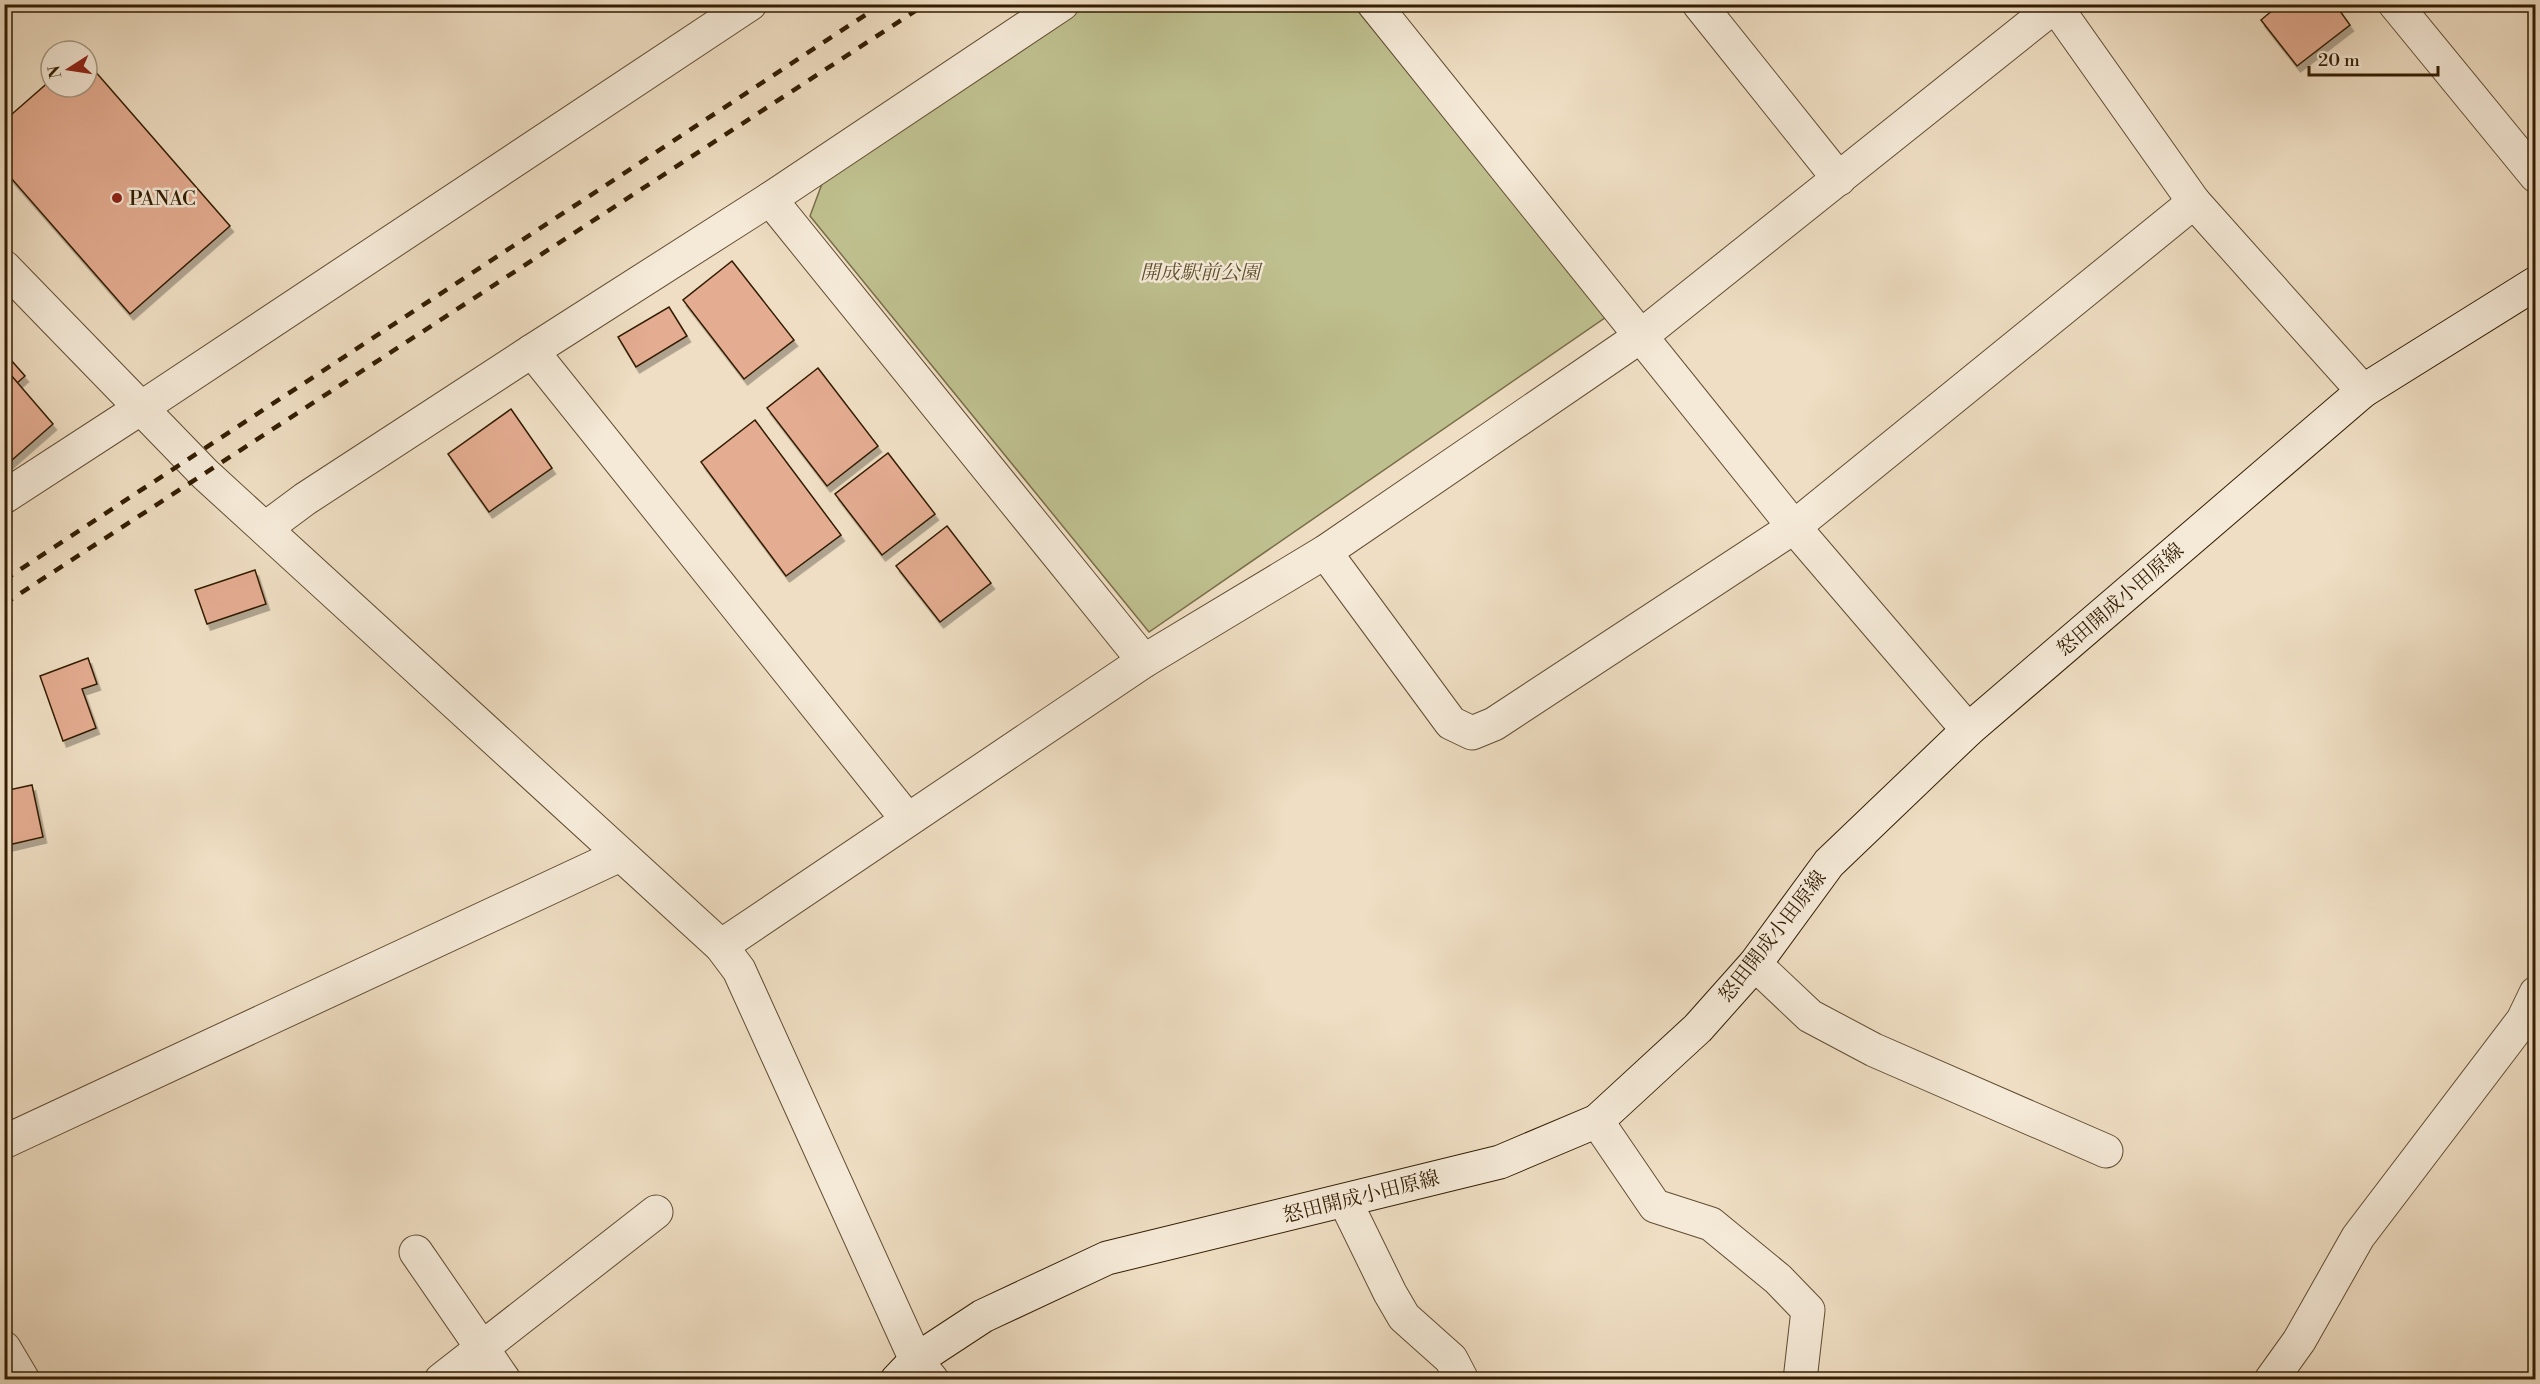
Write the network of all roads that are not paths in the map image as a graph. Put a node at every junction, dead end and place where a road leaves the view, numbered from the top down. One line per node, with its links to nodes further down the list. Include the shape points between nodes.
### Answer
1 (750, 4): 16 (street)
2 (1062, 4): 9 (street)
3 (1374, 4): 13 (street)
4 (1700, 4): 8 (street)
5 (2395, 4): 7 (street)
6 (2055, 5): 8 (street); 10 (street)
7 (2535, 176)
8 (1839, 179): 13 (street)
9 (770, 199): 14 (street); 21 (street)
10 (2194, 202): 15 (street); 18 (street)
11 (4, 267): 16 (street)
12 (2535, 283): 15 (street, 怒田開成小田原線)
13 (1641, 336): 18 (street); 20 (street)
14 (532, 351): 19 (street); 23 (street)
15 (2363, 392): 22 (street, 怒田開成小田原線)
16 (141, 408): 17 (street); 19 (street, via 205,474)
17 (4, 497)
18 (1794, 527): 20 (street, via 1494,724 1472,733 1451,723); 22 (street)
19 (266, 528): 24 (street)
20 (1325, 552): 21 (street)
21 (1144, 661): 23 (street)
22 (1968, 730): 26 (street, 怒田開成小田原線, via 1829,863)
23 (907, 819): 25 (street)
24 (620, 855): 25 (street); 29 (street)
25 (721, 946): 36 (street, via 739,969)
26 (1755, 964): 28 (street, 怒田開成小田原線, via 1698,1028); 30 (street, via 1810,1016 1874,1050)
27 (2535, 993): 42 (street, via 2523,1020 2358,1237 2299,1341)
28 (1597, 1121): 31 (street, 怒田開成小田原線, via 1500,1162); 41 (street, via 1655,1206 1711,1224 1778,1279 1808,1310)
29 (4, 1143)
30 (2106, 1151)
31 (1345, 1201): 36 (street, 怒田開成小田原線, via 1107,1258 983,1316); 40 (street, via 1404,1317 1451,1359)
32 (656, 1212): 35 (street)
33 (416, 1252): 35 (street)
34 (4, 1348): 37 (street)
35 (482, 1349): 38 (street); 39 (street)
36 (915, 1373)
37 (23, 1380)
38 (441, 1380)
39 (504, 1380)
40 (1462, 1380)
41 (1800, 1380)
42 (2271, 1380)

